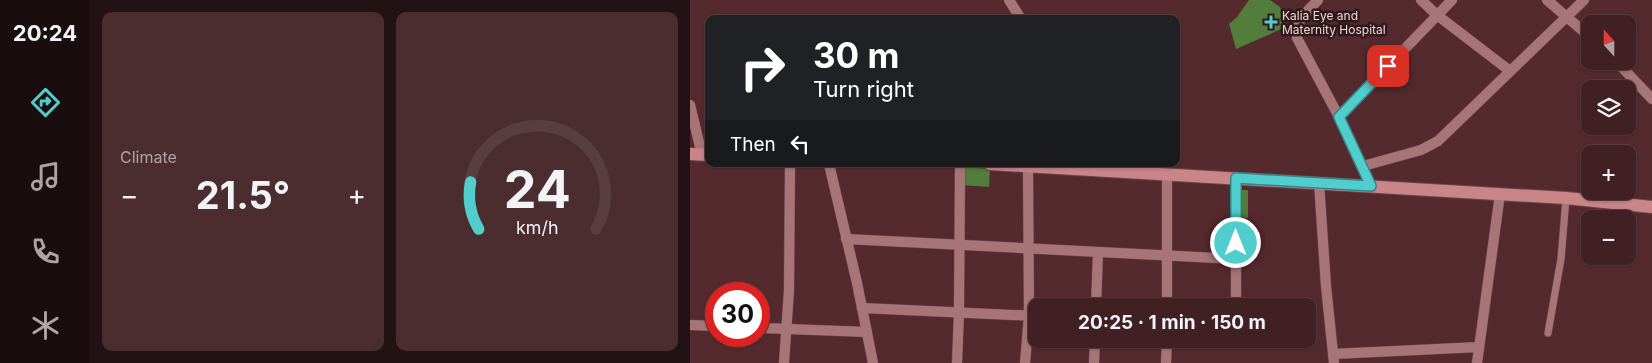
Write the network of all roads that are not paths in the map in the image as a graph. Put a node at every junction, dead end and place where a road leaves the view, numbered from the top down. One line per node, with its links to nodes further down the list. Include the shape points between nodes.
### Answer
1 (1010, 0): 7 (street)
2 (1318, 0): 15 (street, via 1300,19 1297,38)
3 (1421, 0): 8 (street)
4 (1452, 0): 8 (street)
5 (1548, 0): 9 (street)
6 (1584, 0): 9 (street)
7 (1019, 15)
8 (1437, 15): 12 (street); 15 (street)
9 (1567, 17): 10 (street); 12 (street)
10 (1581, 29)
11 (1625, 70): 13 (street)
12 (1510, 71): 17 (street, via 1438,141 1421,150)
13 (1652, 99)
14 (690, 105): 16 (street)
15 (1339, 117): 17 (street)
16 (700, 155)
17 (1363, 166): 26 (street)
18 (790, 167): 46 (street)
19 (830, 167): 30 (street)
20 (960, 167): 31 (street)
21 (1028, 167): 32 (street)
22 (1096, 167): 23 (main road)
23 (1167, 174): 24 (main road); 34 (street)
24 (1236, 178): 25 (main road); 35 (street)
25 (1319, 183): 26 (main road); 53 (street)
26 (1371, 186): 27 (main road)
27 (1500, 194): 28 (main road); 52 (street)
28 (1566, 198): 29 (main road); 48 (lane, via 1561,259)
29 (1652, 207)
30 (846, 239): 31 (street); 40 (street)
31 (960, 245): 32 (street); 41 (street)
32 (1029, 249): 33 (street); 36 (street)
33 (1098, 252): 34 (street); 37 (street)
34 (1167, 256): 35 (street); 38 (street)
35 (1236, 259): 39 (street)
36 (1031, 298)
37 (1096, 298)
38 (1167, 298)
39 (1236, 298)
40 (862, 308): 41 (street); 47 (street)
41 (959, 312): 42 (street); 56 (street)
42 (1028, 316)
43 (690, 325): 44 (street)
44 (705, 326)
45 (770, 328): 46 (street)
46 (787, 329): 47 (street); 54 (street)
47 (867, 332): 55 (street)
48 (1548, 333)
49 (1028, 343): 57 (street)
50 (1095, 348): 58 (street)
51 (1167, 348): 59 (street)
52 (1479, 348): 53 (street); 60 (street)
53 (1333, 359)
54 (784, 363)
55 (872, 363)
56 (957, 363)
57 (1025, 363)
58 (1094, 363)
59 (1166, 363)
60 (1476, 363)

